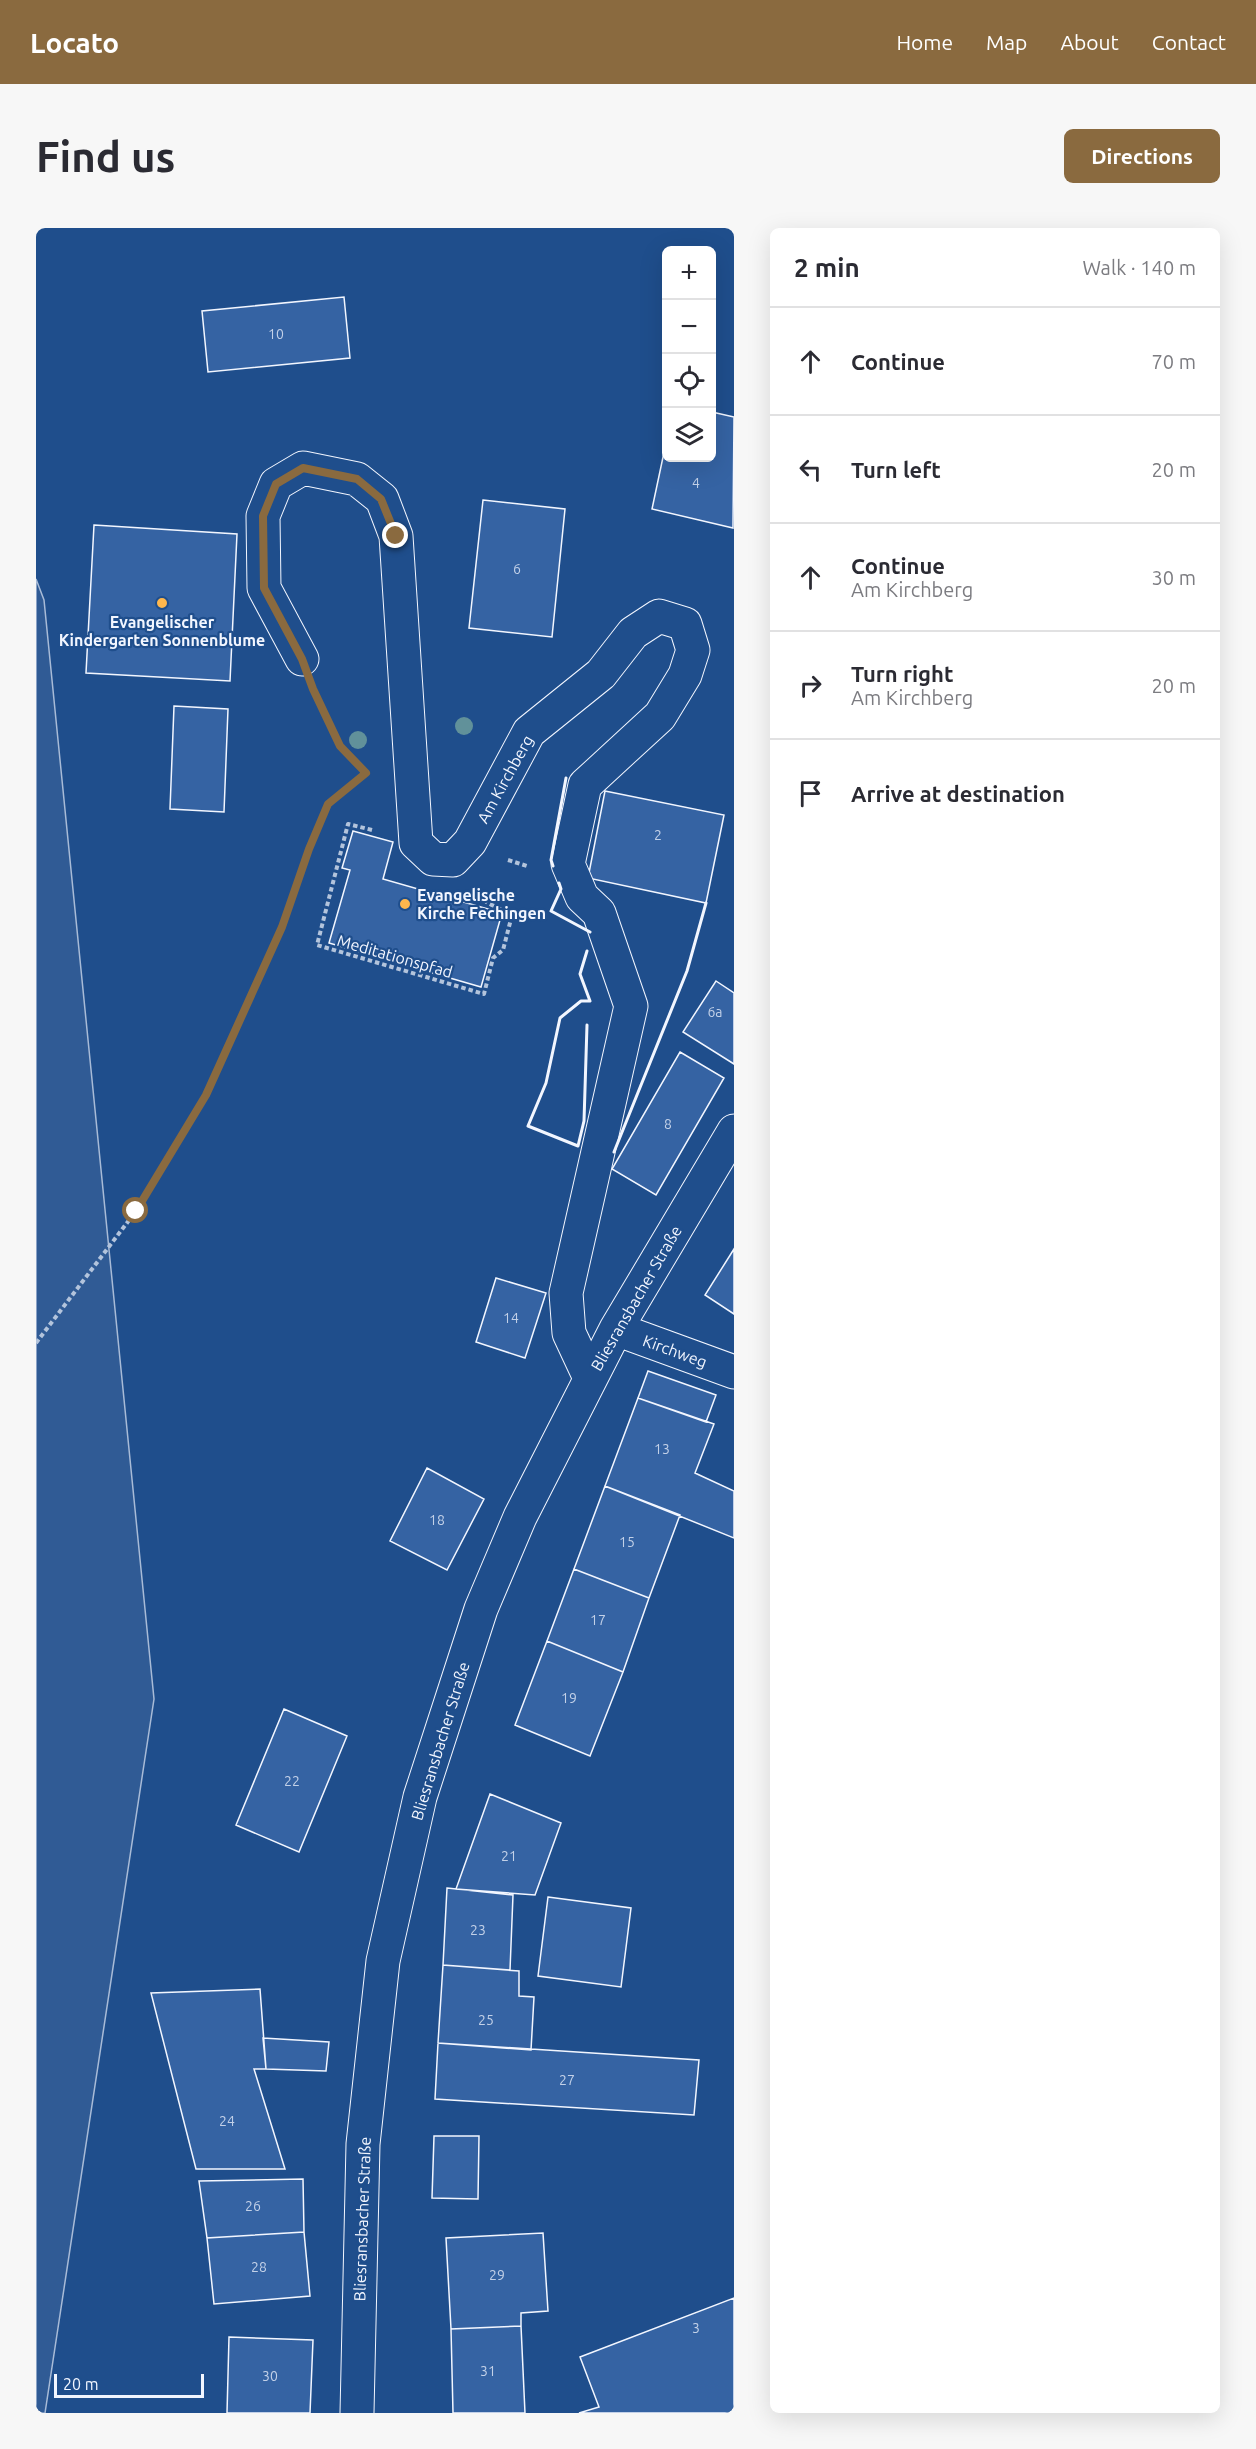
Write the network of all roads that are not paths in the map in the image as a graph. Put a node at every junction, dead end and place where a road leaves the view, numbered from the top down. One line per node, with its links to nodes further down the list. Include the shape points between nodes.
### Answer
1 (302, 659): 5 (street, Am Kirchberg, via 264,588 263,516 276,484 303,468 357,479 381,499 396,536 416,843 433,859 453,860 470,842 529,732 601,674 633,633 659,616 685,624 693,650 686,675 660,716 585,785 568,864 582,897 599,913 631,1006 566,1293 569,1333)
2 (734, 1131): 3 (street, Bliesransbacher Straße)
3 (616, 1329): 4 (street, Kirchweg); 5 (street, Bliesransbacher Straße)
4 (734, 1372)
5 (590, 1378): 6 (street, Bliesransbacher Straße, via 520,1517 481,1609 420,1797 386,1950 363,2144)
6 (357, 2413)

